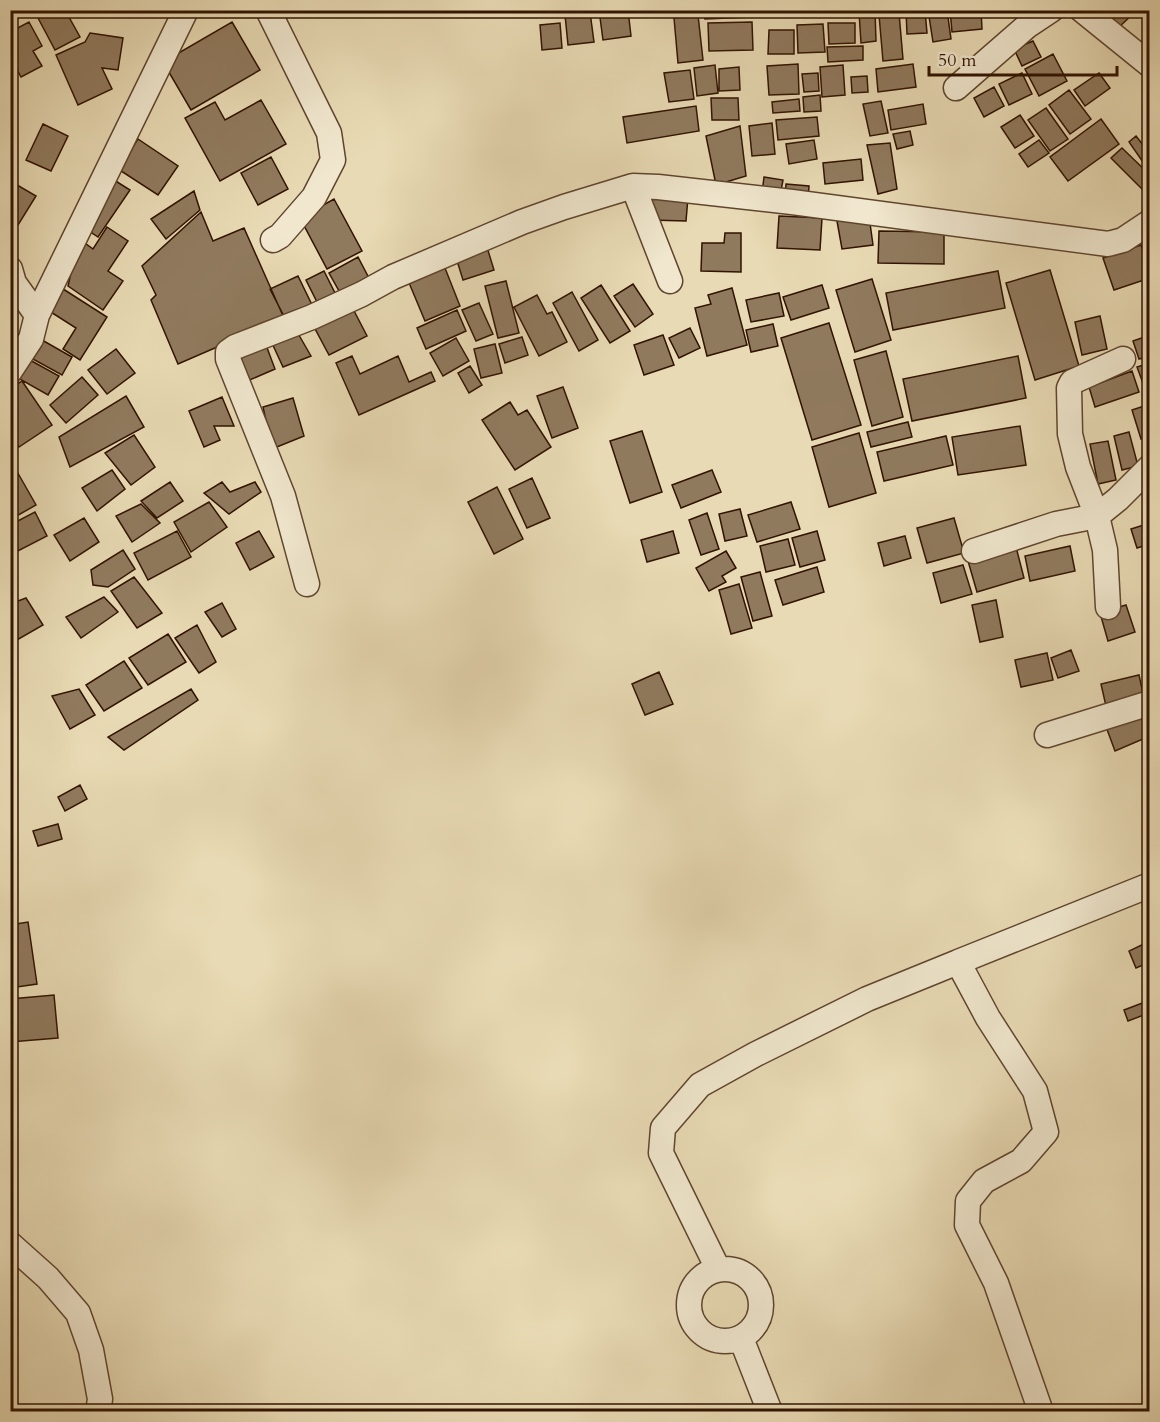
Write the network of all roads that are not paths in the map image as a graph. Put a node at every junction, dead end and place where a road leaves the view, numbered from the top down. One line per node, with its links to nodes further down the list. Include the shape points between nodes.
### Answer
1 (186, 10): 12 (street)
2 (268, 10): 9 (street, via 328,133 333,160 314,197)
3 (1052, 10): 6 (street, via 1026,26)
4 (1082, 10): 5 (street)
5 (1149, 65)
6 (956, 88)
7 (633, 186): 8 (street, via 781,201 1108,244 1123,240); 11 (street); 18 (street, via 522,222 228,352 283,496)
8 (1149, 222)
9 (273, 240)
10 (10, 269): 12 (street, via 14,283)
11 (670, 281)
12 (37, 315): 14 (street, via 31,339)
13 (1123, 359): 16 (street, via 1072,382 1069,388 1070,434)
14 (10, 371)
15 (1149, 467): 16 (street)
16 (1097, 516): 17 (street, via 1056,524); 19 (street, via 1105,550)
17 (974, 551)
18 (307, 584)
19 (1108, 607)
20 (1149, 703): 21 (street)
21 (1047, 735)
22 (1149, 885): 23 (street)
23 (958, 962): 25 (street, via 867,999 700,1085 663,1128 661,1153); 29 (street, via 1035,1091 1046,1132 1021,1161 984,1181 968,1201 967,1225 996,1283)
24 (10, 1244): 27 (street, via 48,1278 78,1313 91,1350 100,1399)
25 (718, 1269): 26 (street, via 739,1270 756,1284 762,1303 757,1324); 26 (street, via 702,1277 692,1291 689,1308 694,1325 707,1337 724,1341)
26 (741, 1338): 28 (street)
27 (98, 1412)
28 (770, 1412)
29 (1041, 1412)

